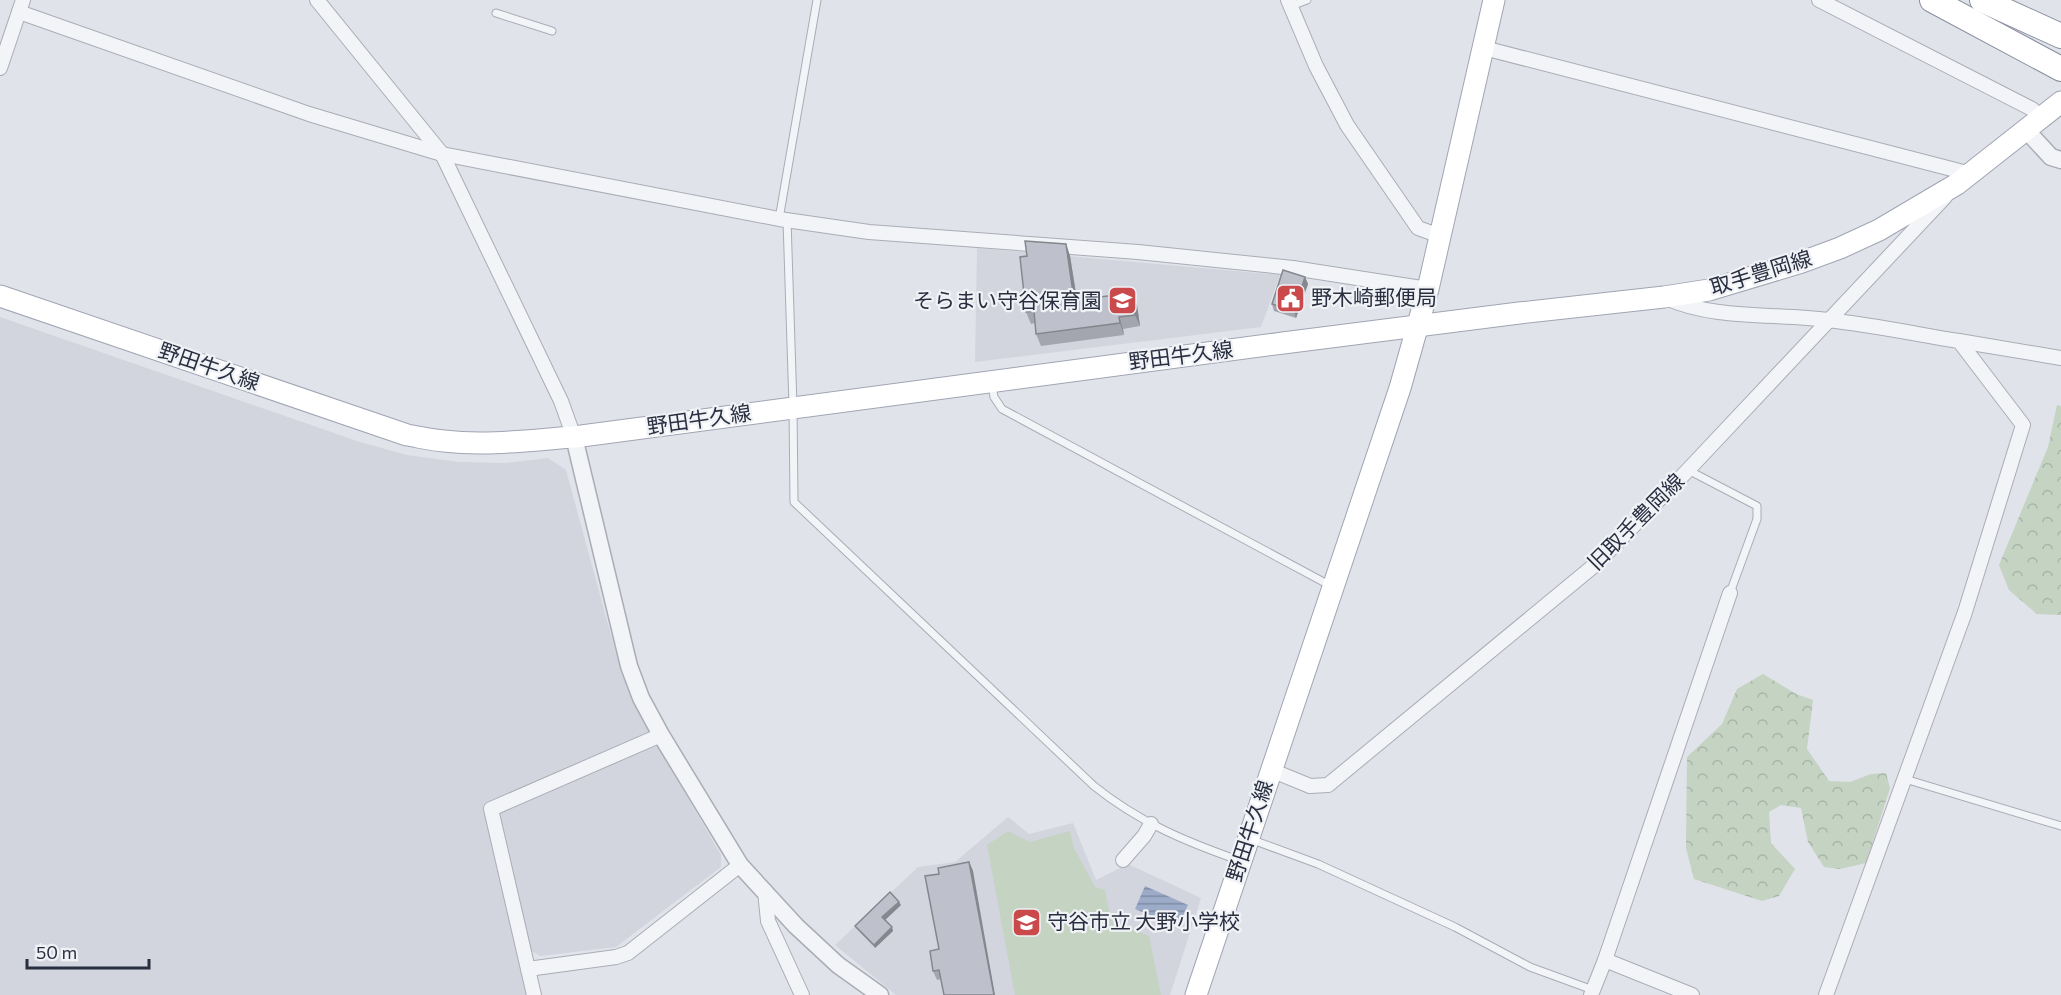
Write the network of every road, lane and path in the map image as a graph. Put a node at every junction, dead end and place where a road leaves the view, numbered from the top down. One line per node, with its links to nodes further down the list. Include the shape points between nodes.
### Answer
1 (317, 0): 18 (street)
2 (817, 0): 21 (lane)
3 (1307, 0): 8 (lane)
4 (1494, 0): 13 (main road, 野田牛久線)
5 (1819, 0): 17 (street, via 2032,109)
6 (1932, 0): 15 (highway)
7 (1982, 0): 12 (highway)
8 (1290, 3): 22 (street, via 1347,126 1418,228)
9 (21, 6): 14 (street); 18 (street, via 309,114)
10 (496, 13): 11 (lane)
11 (552, 31)
12 (2061, 36)
13 (1484, 48): 20 (street); 22 (main road, 野田牛久線)
14 (0, 68)
15 (2061, 69)
16 (2061, 102): 17 (main road, 取手豊岡線)
17 (2034, 125): 19 (street, via 2051,157); 20 (main road, 取手豊岡線)
18 (442, 154): 21 (street); 32 (street, via 561,401)
19 (2061, 160)
20 (1964, 179): 25 (main road, 取手豊岡線, via 1913,212 1840,248 1709,290); 26 (street, 旧取手豊岡線)
21 (783, 219): 23 (street, via 869,232 1281,267); 31 (lane)
22 (1440, 236): 23 (main road, 野田牛久線)
23 (1428, 288): 27 (main road, 野田牛久線)
24 (0, 296): 32 (main road, 野田牛久線, via 407,435 470,442)
25 (1664, 297): 26 (street, via 1683,306 1718,311); 27 (main road, 取手豊岡線)
26 (1828, 320): 28 (street); 33 (street, 旧取手豊岡線)
27 (1418, 326): 30 (main road, 野田牛久線); 34 (main road, 野田牛久線)
28 (1959, 341): 29 (street); 38 (street, via 2023,425 1965,612)
29 (2061, 358)
30 (991, 381): 31 (main road, 野田牛久線); 34 (lane, via 994,397 1002,409)
31 (794, 406): 32 (main road, 野田牛久線); 39 (lane, via 794,502 1094,786)
32 (574, 437): 36 (street, via 629,666)
33 (1688, 470): 35 (lane, via 1757,506 1757,519); 37 (street, 旧取手豊岡線, via 1596,564 1328,785 1310,786)
34 (1333, 587): 37 (main road, 野田牛久線)
35 (1730, 593): 46 (street)
36 (661, 735): 44 (street); 47 (street, via 491,809)
37 (1270, 770): 41 (main road, 野田牛久線)
38 (1905, 779): 40 (lane); 54 (street)
39 (1150, 824): 42 (street); 43 (lane)
40 (2061, 826)
41 (1248, 838): 43 (main road, 野田牛久線); 48 (lane, via 1318,864 1455,927 1530,967)
42 (1123, 860)
43 (1241, 861): 52 (main road, 野田牛久線)
44 (740, 865): 45 (street); 47 (street, via 628,953)
45 (765, 891): 50 (street, via 768,921); 51 (street, via 795,926 838,965)
46 (1605, 960): 48 (street); 53 (street)
47 (528, 969): 49 (street)
48 (1592, 992)
49 (534, 995)
50 (801, 995)
51 (880, 995)
52 (1196, 995)
53 (1692, 995)
54 (1826, 995)

